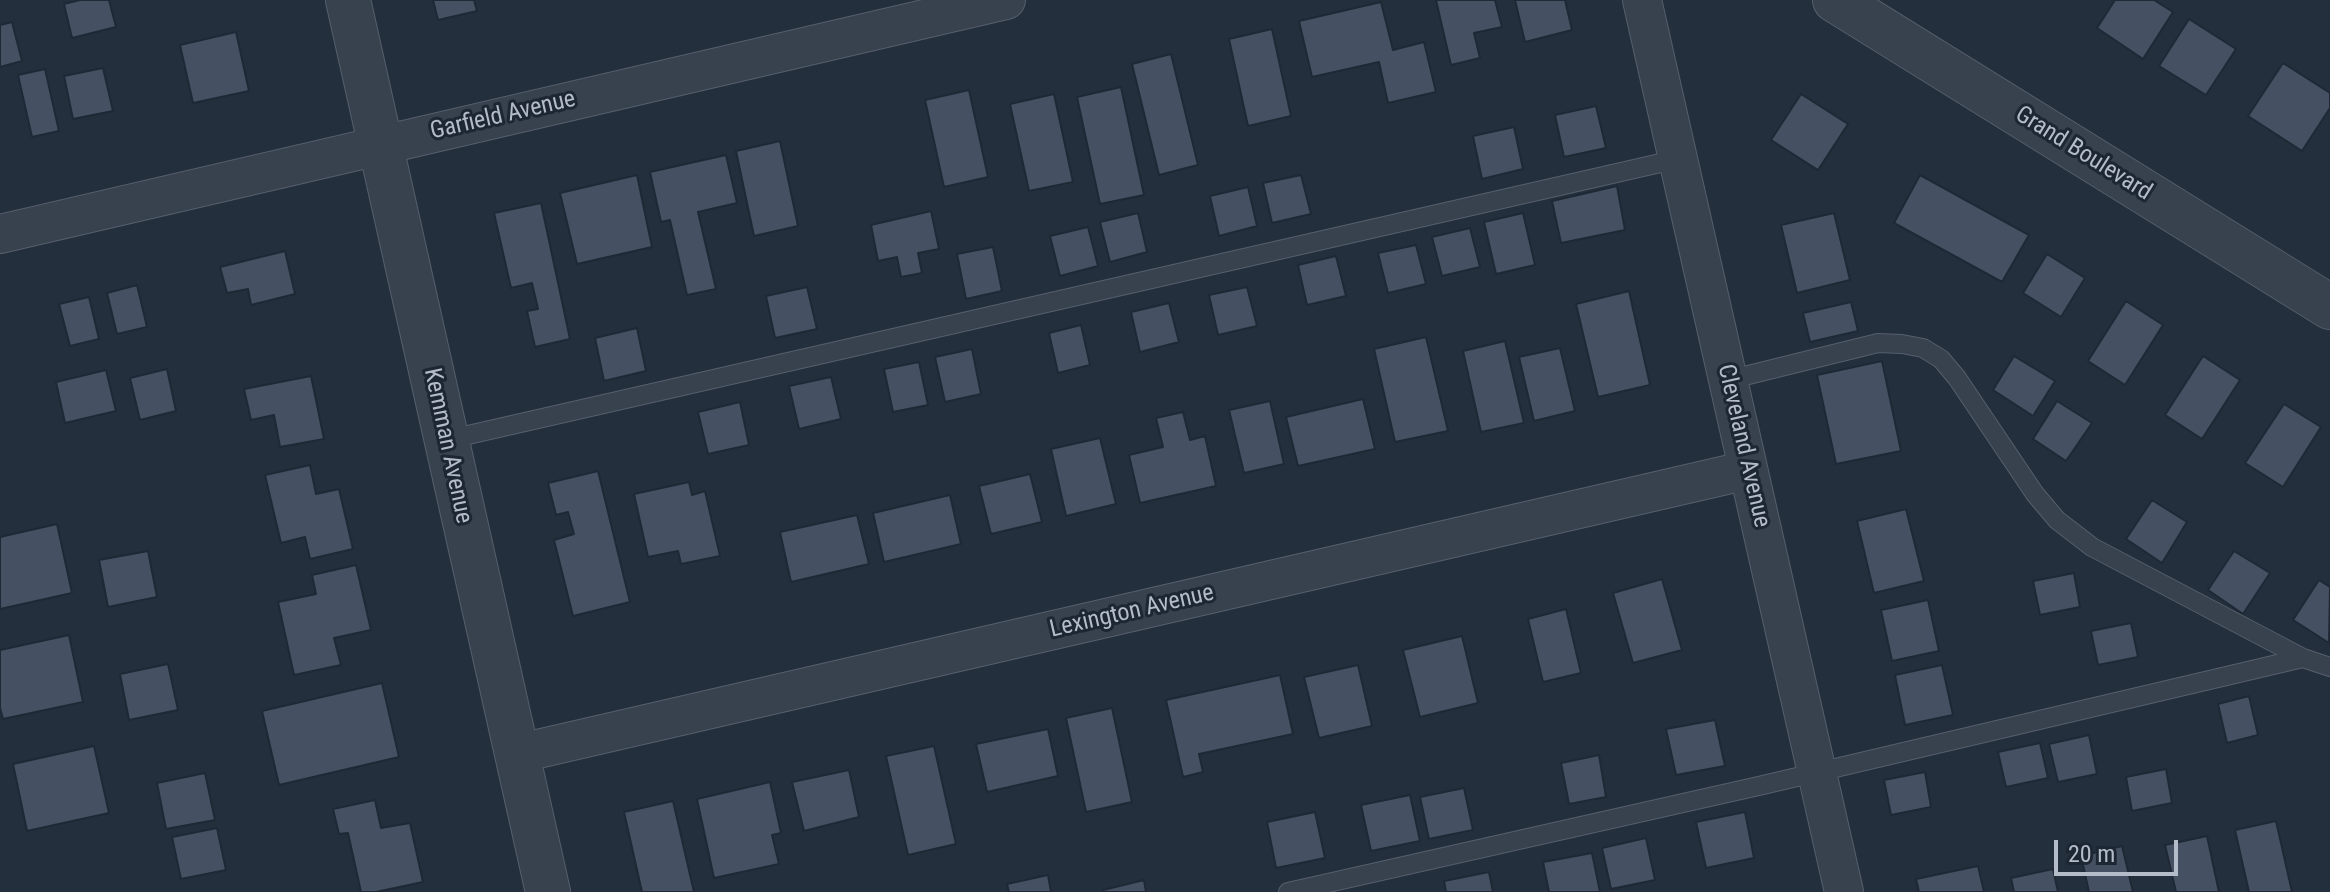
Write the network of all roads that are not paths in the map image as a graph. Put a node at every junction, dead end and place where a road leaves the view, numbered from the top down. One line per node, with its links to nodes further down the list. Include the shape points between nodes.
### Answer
1 (348, 0): 5 (street, Kemman Avenue)
2 (1006, 0): 5 (street, Garfield Avenue)
3 (1642, 0): 6 (street, Cleveland Avenue)
4 (1835, 0): 8 (street, Grand Boulevard)
5 (380, 144): 7 (street, Garfield Avenue); 10 (street, Kemman Avenue)
6 (1678, 159): 9 (street, Cleveland Avenue); 10 (lane)
7 (0, 234)
8 (2330, 307)
9 (1728, 380): 11 (street, Cleveland Avenue); 12 (lane, via 1878,343 1923,348 1957,378 2057,520 2092,547)
10 (446, 440): 14 (street, Kemman Avenue)
11 (1748, 470): 14 (street, Lexington Avenue); 15 (street, Cleveland Avenue)
12 (2303, 658): 13 (lane); 15 (lane)
13 (2330, 667)
14 (516, 754): 16 (street, Kemman Avenue)
15 (1817, 772): 17 (lane); 18 (street, Cleveland Avenue)
16 (548, 892)
17 (1288, 892)
18 (1844, 892)

